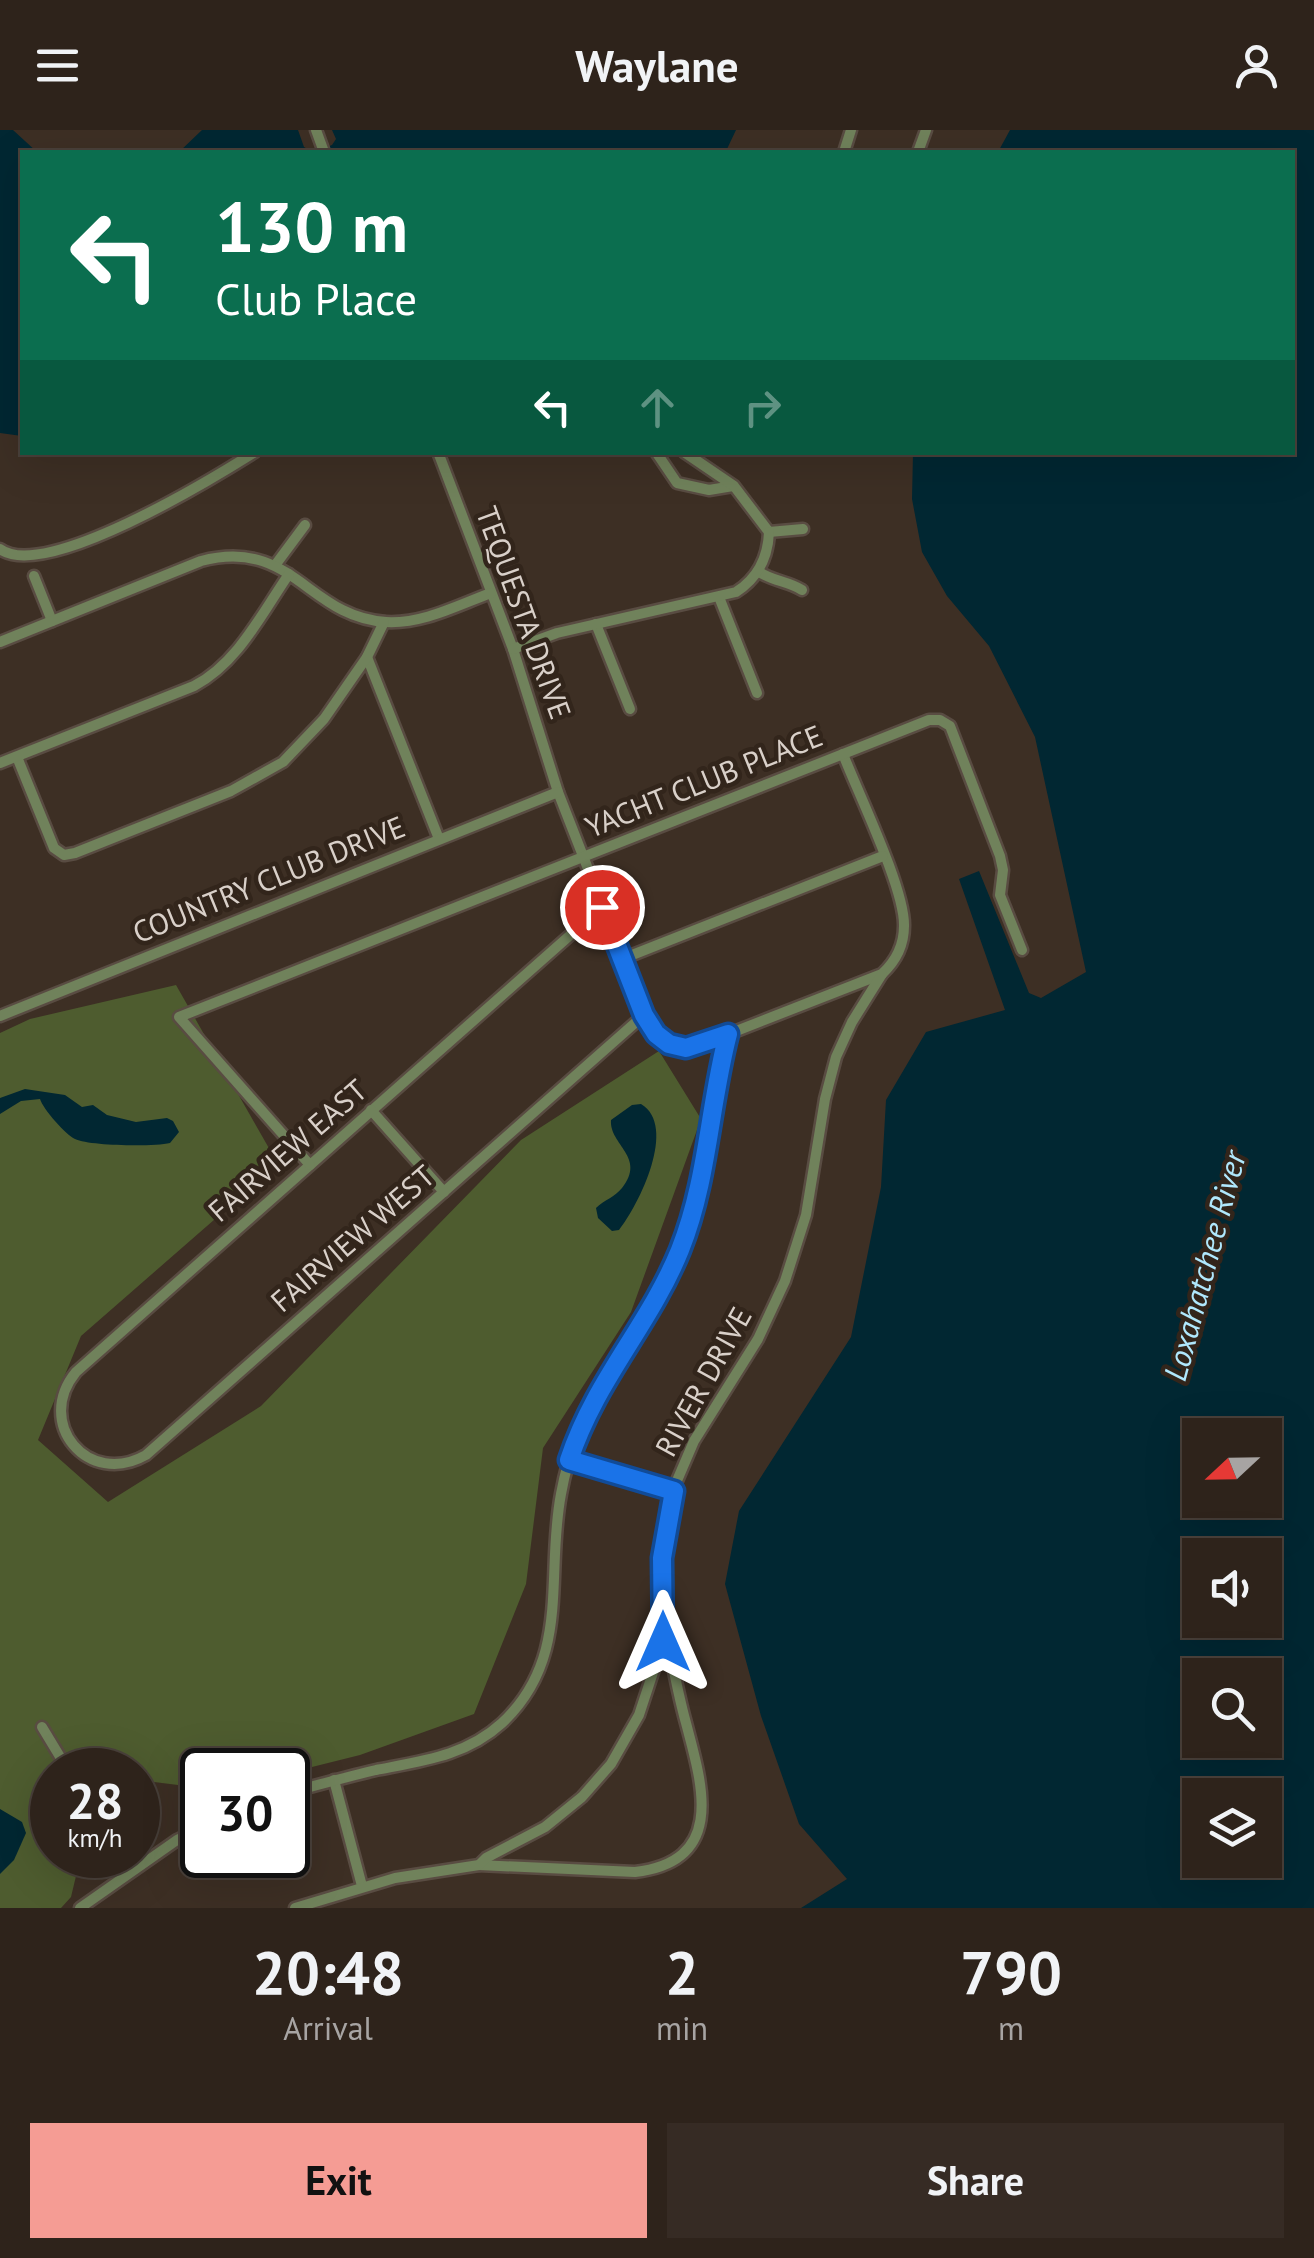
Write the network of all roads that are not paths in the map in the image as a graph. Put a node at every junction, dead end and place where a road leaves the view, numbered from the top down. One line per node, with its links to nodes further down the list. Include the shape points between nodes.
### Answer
1 (250, 455): 9 (street, via 90,541 20,556)
2 (439, 455): 15 (street, TEQUESTA DRIVE)
3 (658, 455): 5 (street, via 677,483 708,490)
4 (688, 455): 5 (street)
5 (734, 486): 8 (street)
6 (304, 525): 10 (street)
7 (804, 529): 8 (street)
8 (769, 532): 11 (street)
9 (0, 549)
10 (276, 564): 12 (street); 17 (street, via 214,557)
11 (758, 571): 14 (street); 16 (street, via 741,589)
12 (289, 574): 18 (street, via 342,610); 26 (street, via 212,676)
13 (34, 576): 17 (street)
14 (802, 590)
15 (491, 592): 18 (street, via 429,617); 21 (street, TEQUESTA DRIVE)
16 (719, 597): 19 (street); 23 (street)
17 (52, 621): 20 (street)
18 (384, 622): 22 (street)
19 (596, 624): 21 (street); 24 (street)
20 (0, 642)
21 (513, 649): 28 (street, TEQUESTA DRIVE)
22 (367, 657): 26 (street, via 310,736 270,771 75,853 64,855 51,843); 29 (street)
23 (757, 693)
24 (630, 709)
25 (843, 754): 30 (street); 31 (street, YACHT CLUB PLACE); 33 (street, YACHT CLUB PLACE, via 928,720 946,722 1000,856 1000,895)
26 (17, 757): 27 (street)
27 (0, 763)
28 (558, 792): 29 (street, COUNTRY CLUB DRIVE); 31 (street, TEQUESTA DRIVE)
29 (440, 839): 36 (street, COUNTRY CLUB DRIVE)
30 (883, 856): 34 (street); 35 (street, RIVER DRIVE, via 903,910 902,944)
31 (582, 858): 32 (street, TEQUESTA DRIVE); 40 (street, YACHT CLUB PLACE, via 179,1017)
32 (602, 907): 34 (street, TEQUESTA DRIVE); 39 (street, FAIRVIEW EAST)
33 (1022, 950)
34 (622, 959): 37 (street, TEQUESTA DRIVE)
35 (882, 974): 38 (street); 44 (street, RIVER DRIVE, via 836,1056 806,1215 785,1281 750,1354 694,1441)
36 (2, 1011)
37 (644, 1015): 38 (street, via 660,1038 680,1047); 41 (street, FAIRVIEW WEST)
38 (728, 1034): 43 (street, via 705,1169 684,1238 653,1304 599,1388)
39 (371, 1110): 40 (street, FAIRVIEW EAST); 41 (street)
40 (310, 1165): 42 (street, FAIRVIEW EAST, via 72,1376 60,1412 68,1439)
41 (444, 1192): 42 (street, FAIRVIEW WEST, via 146,1455 116,1464)
42 (81, 1453)
43 (569, 1460): 44 (street); 48 (street, via 554,1542 552,1629 538,1674 517,1706 494,1730 450,1755)
44 (674, 1491): 45 (street, RIVER DRIVE, via 662,1558)
45 (663, 1642): 50 (street, RIVER DRIVE, via 639,1715 597,1781 545,1828); 50 (street, via 703,1788 701,1822 687,1847 657,1868 634,1872)
46 (42, 1727): 47 (street)
47 (55, 1748)
48 (334, 1780): 49 (street); 52 (street)
49 (310, 1786)
50 (479, 1865): 52 (street, RIVER DRIVE)
51 (121, 1878): 53 (street)
52 (362, 1886): 54 (street, RIVER DRIVE)
53 (80, 1908)
54 (295, 1908)

